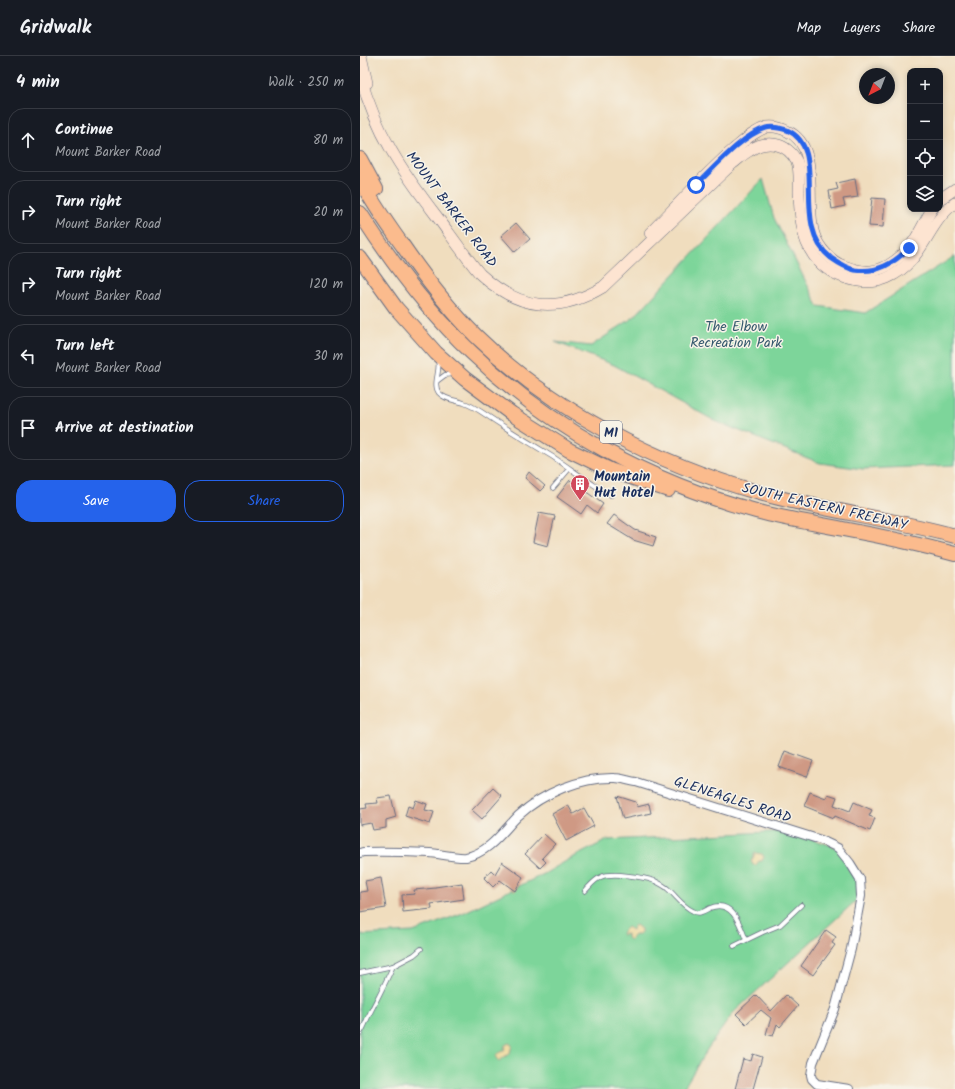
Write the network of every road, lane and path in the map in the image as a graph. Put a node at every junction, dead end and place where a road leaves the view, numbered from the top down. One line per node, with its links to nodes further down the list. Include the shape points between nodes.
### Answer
1 (360, 56): 10 (main road, MOUNT BARKER ROAD, via 381,120 404,164 473,258 508,290 536,299 551,299 574,295 600,283 725,157 753,134 767,127 780,127 794,134 803,145 809,170 810,218)
2 (360, 75): 10 (main road, MOUNT BARKER ROAD, via 378,126 411,182 480,274 493,286 520,301 556,304 574,301 603,287 732,164 749,150 766,144 776,143 788,150 797,163 805,241)
3 (360, 159): 11 (highway, via 396,222)
4 (360, 179): 11 (highway, SOUTH EASTERN FREEWAY / M1, via 415,264 444,302)
5 (953, 194): 6 (main road, MOUNT BARKER ROAD); 10 (main road, MOUNT BARKER ROAD, via 919,251 907,264 886,278 872,282 858,281 832,272)
6 (943, 197)
7 (930, 212): 10 (main road, MOUNT BARKER ROAD, via 909,248 892,263 871,271 854,270)
8 (360, 213): 18 (highway, SOUTH EASTERN FREEWAY / M1, via 381,246 438,318 471,353 512,388 583,437 625,460 667,480)
9 (360, 258): 12 (highway, via 396,308)
10 (823, 258)
11 (476, 336): 19 (highway, SOUTH EASTERN FREEWAY / M1, via 511,368 548,395 630,443 671,463 761,494)
12 (436, 353): 13 (highway); 14 (lane, via 439,368)
13 (465, 379): 14 (lane, via 449,374); 18 (highway, via 540,432 610,470 696,501)
14 (436, 382): 15 (lane, via 437,390 442,396 475,408)
15 (569, 469): 16 (lane); 17 (lane)
16 (553, 488)
17 (611, 495)
18 (756, 511): 20 (highway, SOUTH EASTERN FREEWAY / M1)
19 (955, 536)
20 (955, 554)
21 (360, 853): 30 (street, GLENEAGLES ROAD, via 390,851 466,857 486,849 536,801 576,784 616,778 636,782 832,845 838,848 860,879 861,896 851,949 835,1009 813,1063 811,1075 817,1084)
22 (585, 891): 24 (lane, via 597,880 610,874 656,881 668,889 684,906 696,913 722,906 732,911 740,922)
23 (801, 905): 24 (lane, via 780,925)
24 (746, 940): 25 (lane)
25 (734, 946)
26 (421, 949): 27 (lane)
27 (393, 966): 28 (lane); 29 (lane)
28 (360, 973)
29 (360, 1033)
30 (849, 1089)

